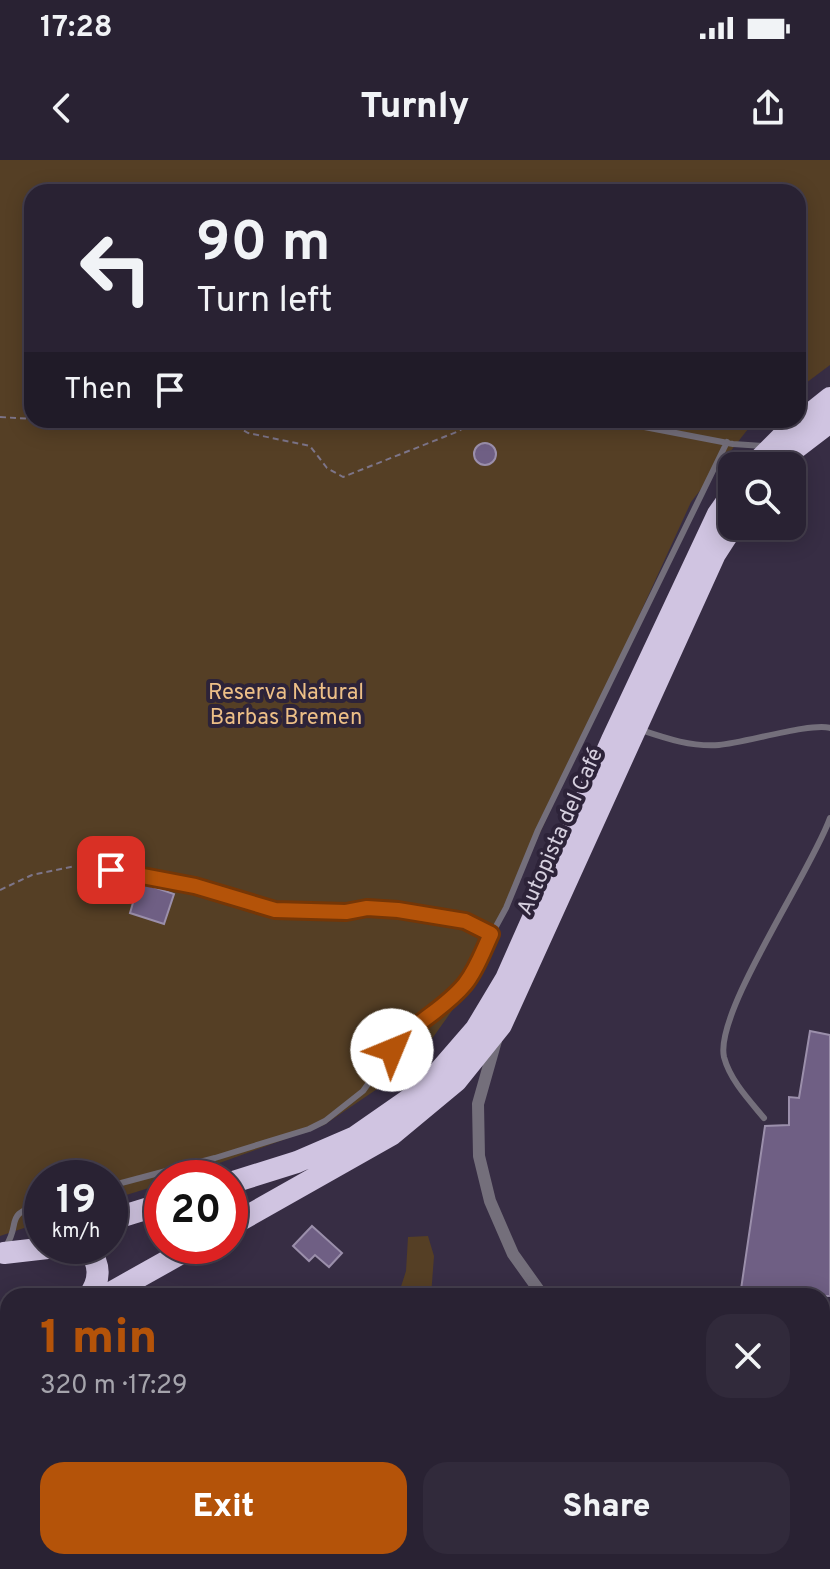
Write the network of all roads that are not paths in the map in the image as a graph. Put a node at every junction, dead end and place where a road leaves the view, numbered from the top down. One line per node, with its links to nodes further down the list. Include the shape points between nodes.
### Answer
1 (830, 398): 3 (highway)
2 (830, 422): 9 (highway)
3 (806, 424)
4 (650, 428): 6 (lane)
5 (802, 428): 8 (highway)
6 (727, 442): 7 (lane); 16 (lane)
7 (759, 452)
8 (780, 452)
9 (791, 452)
10 (718, 514): 19 (highway, Autopista del Café, via 506,979 476,1029 424,1089 355,1137)
11 (724, 540): 13 (highway, Autopista del Café)
12 (830, 728): 13 (lane, via 815,725 715,745 683,743)
13 (636, 729): 17 (highway, Autopista del Café)
14 (830, 818): 18 (lane, via 725,1030 727,1066)
15 (84, 864): 16 (lane, via 195,886 275,910 398,910 465,921)
16 (491, 934): 20 (lane, via 464,985 404,1034 363,1091 341,1111 309,1129)
17 (501, 1025): 22 (highway, Autopista del Café, via 456,1081 391,1135); 30 (street, via 478,1104 479,1156 490,1201 513,1254)
18 (764, 1118)
19 (248, 1177)
20 (128, 1181)
21 (24, 1212): 25 (lane, via 12,1223 13,1233)
22 (248, 1216)
23 (24, 1246): 25 (highway)
24 (24, 1250): 25 (highway)
25 (1, 1253)
26 (97, 1264): 28 (highway)
27 (162, 1264): 29 (highway)
28 (93, 1288)
29 (119, 1288)
30 (537, 1288)

